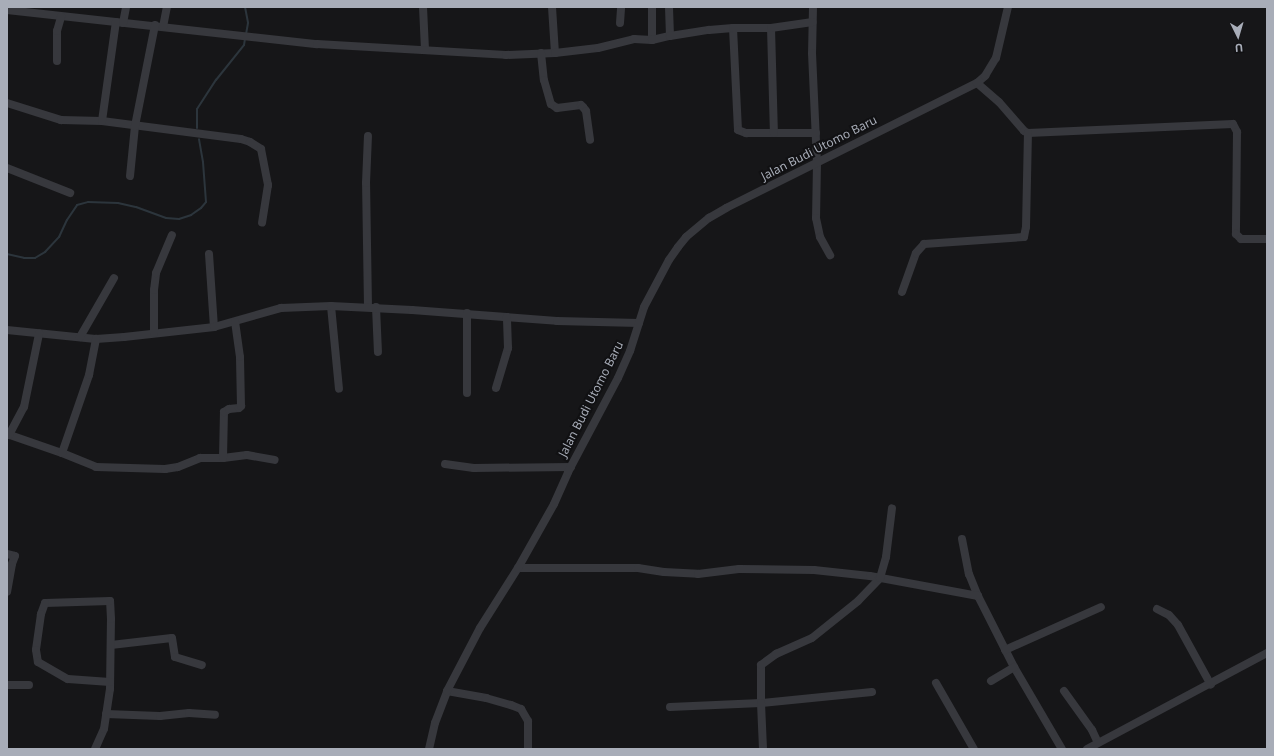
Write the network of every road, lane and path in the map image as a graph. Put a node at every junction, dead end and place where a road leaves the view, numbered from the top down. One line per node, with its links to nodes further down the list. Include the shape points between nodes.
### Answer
1 (126, 7): 12 (street)
2 (167, 7): 15 (street)
3 (423, 7): 20 (street)
4 (552, 7): 22 (street)
5 (621, 7): 14 (street)
6 (652, 7): 19 (street)
7 (669, 7): 18 (street)
8 (813, 7): 13 (street)
9 (1008, 7): 24 (street, Jalan Budi Utomo Baru, via 996,58 985,76)
10 (7, 10): 11 (street)
11 (60, 17): 12 (street); 23 (street, via 57,31)
12 (120, 22): 15 (street); 26 (street)
13 (813, 22): 17 (street); 30 (street)
14 (620, 23)
15 (159, 26): 20 (street, via 334,45); 27 (street)
16 (733, 28): 17 (street); 18 (street); 29 (street, via 738,130 746,134)
17 (771, 28): 29 (street)
18 (670, 36): 19 (street)
19 (652, 40): 22 (street, via 634,39 598,48)
20 (425, 48): 21 (street, via 506,55)
21 (541, 53): 22 (street); 32 (street, via 544,80 551,104 557,108 583,106)
22 (555, 53)
23 (57, 61)
24 (977, 83): 28 (street); 33 (street, Jalan Budi Utomo Baru)
25 (7, 103): 26 (street, via 61,120)
26 (102, 121): 27 (street)
27 (135, 126): 35 (street); 37 (street, via 241,139 261,149 268,185)
28 (1028, 132): 39 (street, via 1233,124 1237,132 1236,234 1241,239); 43 (street, via 1024,237 924,244 916,253)
29 (774, 133): 30 (street)
30 (816, 133): 33 (street)
31 (368, 136): 45 (street, via 366,183)
32 (590, 140)
33 (818, 163): 41 (street, via 817,230); 49 (street, Jalan Budi Utomo Baru, via 726,208 686,237 668,260 644,307)
34 (7, 168): 36 (street)
35 (130, 176)
36 (70, 193)
37 (262, 223)
38 (172, 235): 53 (street, via 156,273)
39 (1267, 239)
40 (209, 254): 50 (street)
41 (830, 255)
42 (114, 278): 54 (street)
43 (902, 292)
44 (331, 306): 45 (street); 48 (street, via 281,308); 58 (street)
45 (372, 307): 46 (street); 56 (street)
46 (468, 314): 47 (street); 59 (street)
47 (507, 317): 49 (street); 57 (street, via 508,348)
48 (235, 322): 50 (street); 62 (street, via 240,357 241,406 224,412)
49 (639, 323): 65 (street, Jalan Budi Utomo Baru, via 618,378)
50 (214, 327): 53 (street)
51 (7, 330): 52 (street)
52 (39, 334): 54 (street); 60 (street, via 24,407)
53 (154, 334): 55 (street)
54 (80, 337): 55 (street)
55 (96, 339): 61 (street, via 89,375)
56 (378, 352)
57 (496, 388)
58 (339, 389)
59 (467, 393)
60 (8, 434): 61 (street)
61 (62, 453): 62 (street, via 96,467 165,469 200,458)
62 (223, 458): 63 (street, via 247,455)
63 (275, 460)
64 (445, 464): 65 (street, via 469,468)
65 (571, 467): 69 (street, Jalan Budi Utomo Baru, via 554,504)
66 (892, 508): 70 (street, via 886,557)
67 (962, 539): 72 (street, via 969,574)
68 (7, 554): 71 (street, via 15,556)
69 (518, 568): 70 (street, via 638,568 698,574 778,568 852,573); 86 (street, Jalan Budi Utomo Baru, via 480,628)
70 (880, 578): 72 (street); 89 (street, via 858,601 812,638 776,654 761,665)
71 (7, 592)
72 (978, 596): 76 (street)
73 (1101, 607): 76 (street)
74 (1157, 609): 85 (street, via 1178,625)
75 (111, 645): 78 (street, via 172,638 175,657); 81 (street); 81 (street, via 110,601 45,603 36,650 38,662 68,679)
76 (1005, 650): 79 (street)
77 (1267, 653): 85 (street)
78 (202, 665)
79 (1014, 667): 80 (street); 99 (street)
80 (991, 681)
81 (110, 682): 91 (street)
82 (936, 683): 98 (street)
83 (7, 685): 84 (street)
84 (29, 685)
85 (1211, 685): 93 (street)
86 (447, 691): 95 (street, Jalan Budi Utomo Baru); 96 (street, via 486,698 521,709 528,721)
87 (1064, 691): 93 (street, via 1092,730)
88 (872, 692): 89 (street)
89 (761, 703): 90 (street); 97 (street)
90 (670, 707)
91 (106, 714): 92 (street); 94 (street, via 104,729)
92 (215, 715)
93 (1098, 743): 100 (street)
94 (96, 749)
95 (429, 749)
96 (528, 749)
97 (763, 749)
98 (974, 749)
99 (1062, 749)
100 (1087, 749)

